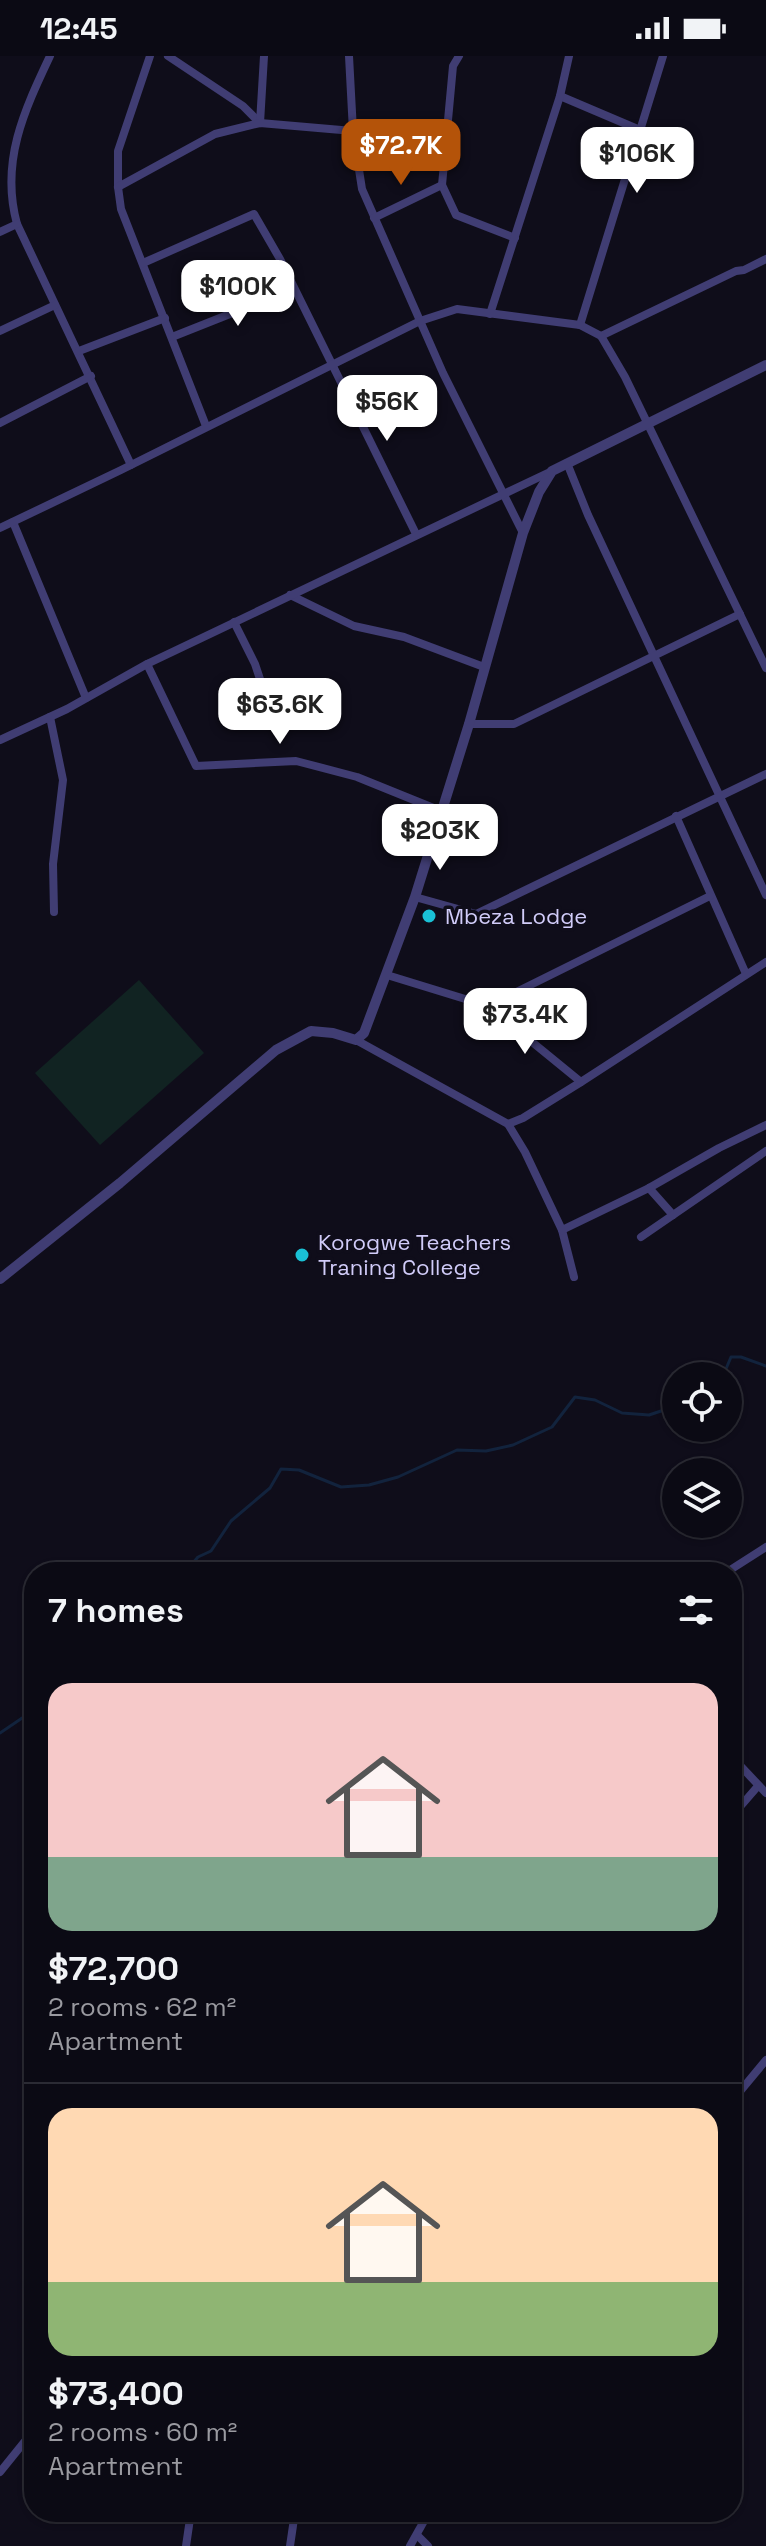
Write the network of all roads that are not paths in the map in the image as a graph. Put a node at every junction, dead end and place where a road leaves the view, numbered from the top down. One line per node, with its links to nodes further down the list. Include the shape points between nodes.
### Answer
1 (50, 56): 16 (street, via 25,109 11,170 10,199)
2 (150, 56): 14 (street, via 118,151)
3 (168, 56): 10 (street)
4 (264, 56): 10 (street)
5 (349, 56): 12 (street)
6 (459, 56): 13 (street, via 453,66)
7 (569, 56): 9 (street)
8 (663, 56): 11 (street)
9 (560, 96): 11 (street); 18 (street)
10 (260, 123): 12 (street); 14 (street, via 215,134)
11 (640, 130): 26 (street)
12 (353, 131): 15 (street, via 362,189)
13 (442, 185): 15 (street); 18 (street, via 456,215)
14 (118, 187): 20 (street, via 121,209)
15 (374, 218): 25 (street)
16 (17, 224): 17 (street); 22 (street)
17 (0, 232)
18 (515, 238): 23 (street)
19 (766, 259): 28 (street)
20 (143, 263): 21 (street, via 254,214); 24 (street)
21 (293, 289): 29 (street); 31 (street)
22 (55, 305): 27 (street); 30 (street)
23 (490, 314): 25 (street, via 457,309); 26 (street)
24 (165, 318): 29 (street); 30 (street)
25 (420, 321): 31 (street); 40 (street)
26 (580, 325): 28 (street)
27 (0, 331)
28 (601, 336): 35 (street)
29 (172, 337): 36 (street)
30 (79, 351): 33 (street)
31 (332, 365): 36 (street); 44 (street)
32 (766, 365): 35 (street)
33 (91, 376): 34 (street); 38 (street)
34 (0, 423)
35 (646, 424): 37 (street); 46 (street)
36 (206, 426): 38 (street)
37 (567, 463): 39 (street); 50 (street)
38 (131, 465): 41 (street)
39 (552, 471): 40 (street); 43 (street)
40 (503, 494): 43 (street); 44 (street)
41 (13, 522): 42 (street); 54 (street)
42 (0, 528)
43 (523, 533): 52 (street)
44 (416, 534): 45 (street)
45 (290, 595): 47 (street); 52 (street, via 354,626 404,637)
46 (740, 614): 49 (street); 50 (street)
47 (234, 622): 51 (street); 55 (street)
48 (766, 645): 49 (street)
49 (757, 649): 53 (street)
50 (655, 655): 57 (street, via 514,724); 60 (street)
51 (147, 664): 54 (street); 61 (street, via 196,766 296,761 357,777)
52 (484, 667): 57 (street)
53 (766, 668)
54 (86, 698): 56 (street)
55 (267, 700)
56 (50, 717): 58 (street); 66 (street, via 63,780 53,864)
57 (469, 724): 61 (street)
58 (0, 740)
59 (766, 774): 60 (street)
60 (718, 795): 62 (street); 63 (street)
61 (441, 811): 65 (street)
62 (676, 816): 64 (street); 65 (street, via 476,914)
63 (766, 895)
64 (710, 896): 68 (street); 70 (street)
65 (415, 897): 69 (street)
66 (54, 912)
67 (766, 962): 68 (street)
68 (746, 974): 72 (street)
69 (387, 975): 70 (street); 71 (street, via 369,1025)
70 (488, 1006): 72 (street)
71 (356, 1040): 73 (street); 81 (street, via 311,1031 276,1050)
72 (581, 1082): 73 (street)
73 (508, 1124): 78 (street)
74 (766, 1125): 76 (street)
75 (766, 1151): 77 (street)
76 (649, 1188): 77 (street); 78 (street)
77 (673, 1215): 79 (street)
78 (562, 1230): 80 (street)
79 (641, 1237)
80 (574, 1277)
81 (0, 1279)
82 (766, 1547): 83 (street)
83 (742, 1562)
84 (742, 1768): 85 (street)
85 (758, 1786): 86 (street); 87 (street)
86 (766, 1793)
87 (742, 1804)
88 (766, 2060): 89 (street)
89 (742, 2089)
90 (24, 2442): 91 (street)
91 (0, 2472)
92 (190, 2522): 96 (street)
93 (294, 2522): 97 (street)
94 (424, 2522): 95 (street)
95 (417, 2535): 98 (street); 99 (street)
96 (186, 2546)
97 (290, 2546)
98 (410, 2546)
99 (428, 2546)

